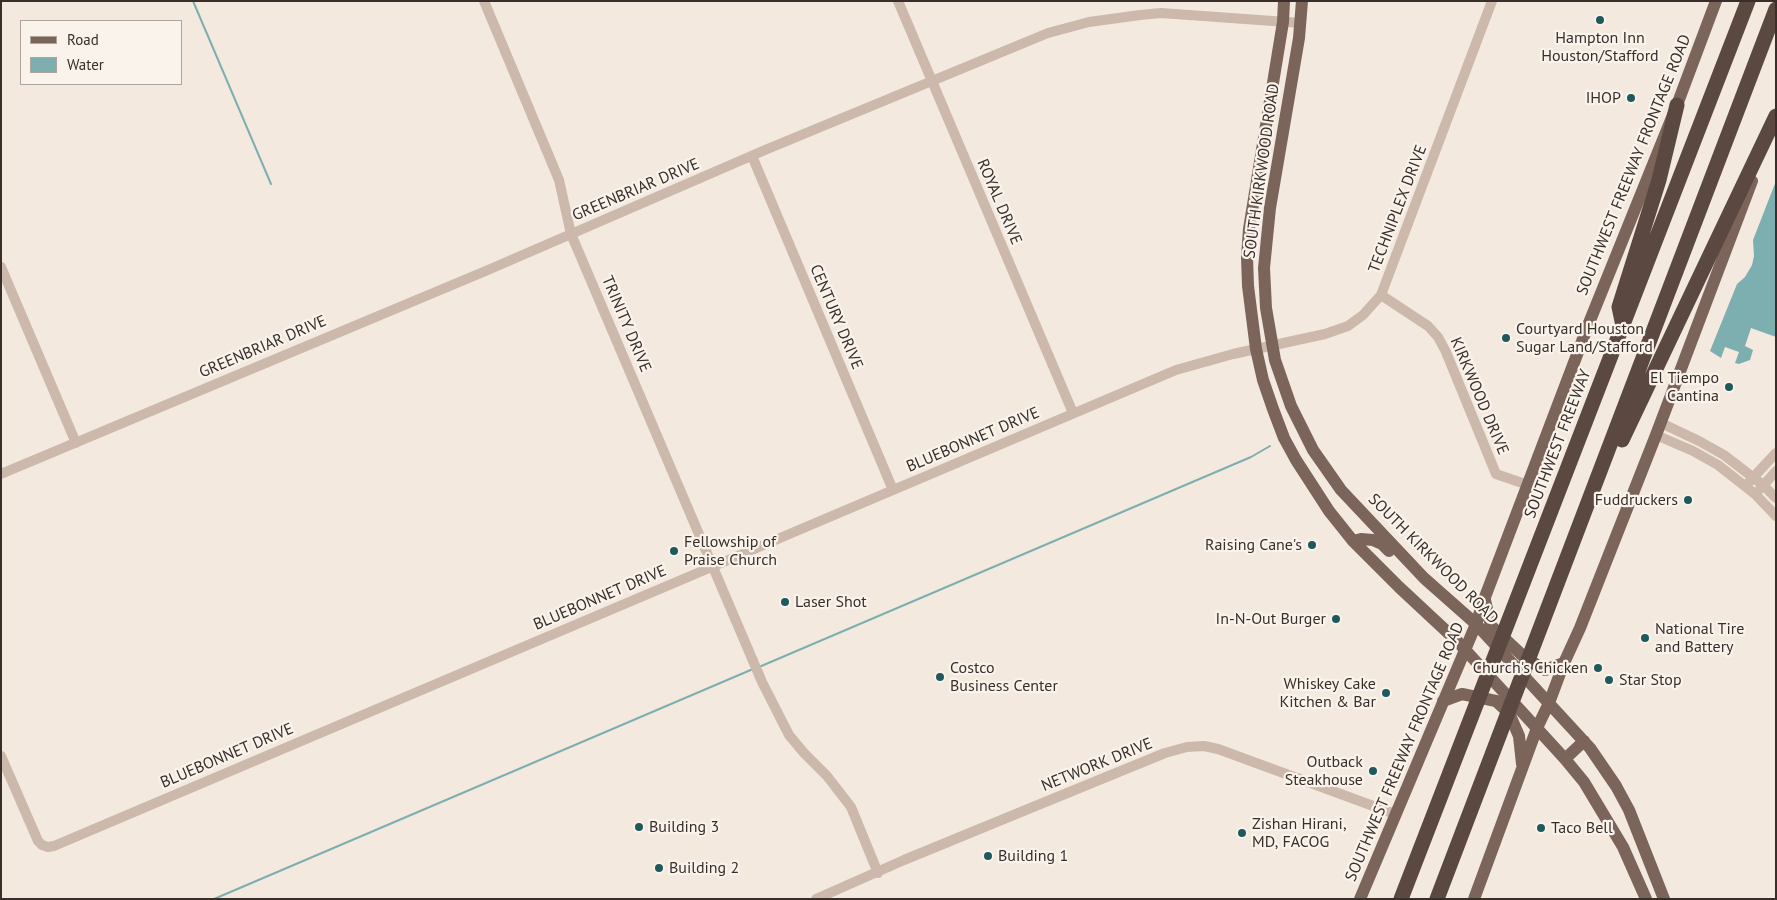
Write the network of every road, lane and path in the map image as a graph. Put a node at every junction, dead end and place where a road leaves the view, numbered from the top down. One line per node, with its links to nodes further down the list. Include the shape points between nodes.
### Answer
1 (484, 1): 17 (street, TRINITY DRIVE, via 559,180)
2 (898, 1): 11 (street, ROYAL DRIVE)
3 (1284, 1): 9 (main road, SOUTH KIRKWOOD ROAD)
4 (1302, 1): 10 (main road, SOUTH KIRKWOOD ROAD)
5 (1492, 1): 21 (street, TECHNIPLEX DRIVE)
6 (1716, 1): 12 (main road, SOUTHWEST FREEWAY FRONTAGE ROAD)
7 (1748, 1): 22 (highway, SOUTHWEST FREEWAY)
8 (1776, 10): 39 (highway)
9 (1283, 22): 10 (street, GREENBRIAR DRIVE); 11 (street, GREENBRIAR DRIVE, via 1161,13 1097,20 1048,34); 15 (main road, SOUTH KIRKWOOD ROAD)
10 (1301, 23): 16 (main road, SOUTH KIRKWOOD ROAD)
11 (932, 81): 14 (street, GREENBRIAR DRIVE); 25 (street, ROYAL DRIVE)
12 (1677, 105): 22 (highway, via 1659,180 1619,307); 32 (main road, SOUTHWEST FREEWAY FRONTAGE ROAD)
13 (1776, 116): 26 (main road); 39 (highway)
14 (752, 156): 17 (street, GREENBRIAR DRIVE); 35 (street, CENTURY DRIVE)
15 (1256, 183): 16 (main road); 19 (main road, SOUTH KIRKWOOD ROAD)
16 (1274, 184): 20 (main road, SOUTH KIRKWOOD ROAD)
17 (571, 234): 27 (street, GREENBRIAR DRIVE); 44 (street, TRINITY DRIVE)
18 (1, 266): 27 (street)
19 (1248, 266): 20 (main road); 24 (main road, SOUTH KIRKWOOD ROAD)
20 (1264, 266): 23 (main road, SOUTH KIRKWOOD ROAD)
21 (1381, 295): 23 (street, TECHNIPLEX DRIVE, via 1348,326); 32 (street, KIRKWOOD DRIVE, via 1428,326 1438,337 1496,474)
22 (1623, 326): 60 (highway, SOUTHWEST FREEWAY)
23 (1272, 345): 24 (street, TECHNIPLEX DRIVE); 41 (main road, SOUTH KIRKWOOD ROAD, via 1280,378 1299,426 1341,490)
24 (1256, 349): 25 (street, BLUEBONNET DRIVE, via 1185,367); 38 (main road, SOUTH KIRKWOOD ROAD, via 1263,380 1284,438)
25 (1073, 413): 35 (street, BLUEBONNET DRIVE)
26 (1658, 429): 31 (street, via 1699,441 1724,455); 34 (street); 48 (main road)
27 (76, 443): 30 (street, GREENBRIAR DRIVE)
28 (1776, 453): 31 (street)
29 (1776, 472): 33 (street)
30 (1, 474)
31 (1753, 478): 33 (street); 34 (street)
32 (1528, 485): 45 (main road, SOUTHWEST FREEWAY FRONTAGE ROAD)
33 (1764, 485): 36 (street); 37 (street)
34 (1746, 486): 36 (street)
35 (893, 490): 44 (street, BLUEBONNET DRIVE)
36 (1755, 494): 40 (street)
37 (1776, 498)
38 (1329, 510): 41 (main road, via 1337,512 1355,531 1368,533); 42 (main road, SOUTH KIRKWOOD ROAD)
39 (1585, 512): 61 (highway)
40 (1776, 516)
41 (1376, 529): 43 (main road, SOUTH KIRKWOOD ROAD)
42 (1353, 541): 43 (main road, via 1373,540 1397,558); 47 (main road, SOUTH KIRKWOOD ROAD)
43 (1405, 559): 46 (main road, SOUTH KIRKWOOD ROAD)
44 (712, 566): 53 (street, BLUEBONNET DRIVE, via 54,846 42,845 34,835); 57 (street, TRINITY DRIVE, via 750,656 789,735 851,807)
45 (1485, 597): 46 (main road, SOUTHWEST FREEWAY FRONTAGE ROAD); 48 (main road, via 1491,626 1523,656 1545,670)
46 (1476, 624): 47 (main road, SOUTHWEST FREEWAY FRONTAGE ROAD); 50 (main road, SOUTH KIRKWOOD ROAD)
47 (1465, 649): 49 (main road, SOUTHWEST FREEWAY FRONTAGE ROAD); 51 (main road, SOUTH KIRKWOOD ROAD)
48 (1564, 663): 50 (main road)
49 (1443, 701): 55 (main road, via 1462,694 1496,701 1509,713 1519,736); 56 (main road, SOUTHWEST FREEWAY FRONTAGE ROAD)
50 (1549, 703): 51 (main road); 52 (main road, SOUTH KIRKWOOD ROAD)
51 (1537, 728): 54 (main road, SOUTH KIRKWOOD ROAD); 55 (main road)
52 (1584, 741): 54 (main road); 64 (main road, SOUTH KIRKWOOD ROAD, via 1629,810)
53 (1, 756)
54 (1565, 759): 63 (main road, SOUTH KIRKWOOD ROAD, via 1606,817)
55 (1522, 767): 62 (main road)
56 (1396, 814): 57 (street, NETWORK DRIVE, via 1218,749 1187,747); 59 (main road, SOUTHWEST FREEWAY FRONTAGE ROAD)
57 (878, 872): 58 (street, NETWORK DRIVE)
58 (816, 899)
59 (1360, 899)
60 (1401, 899)
61 (1437, 899)
62 (1474, 899)
63 (1646, 899)
64 (1664, 899)

